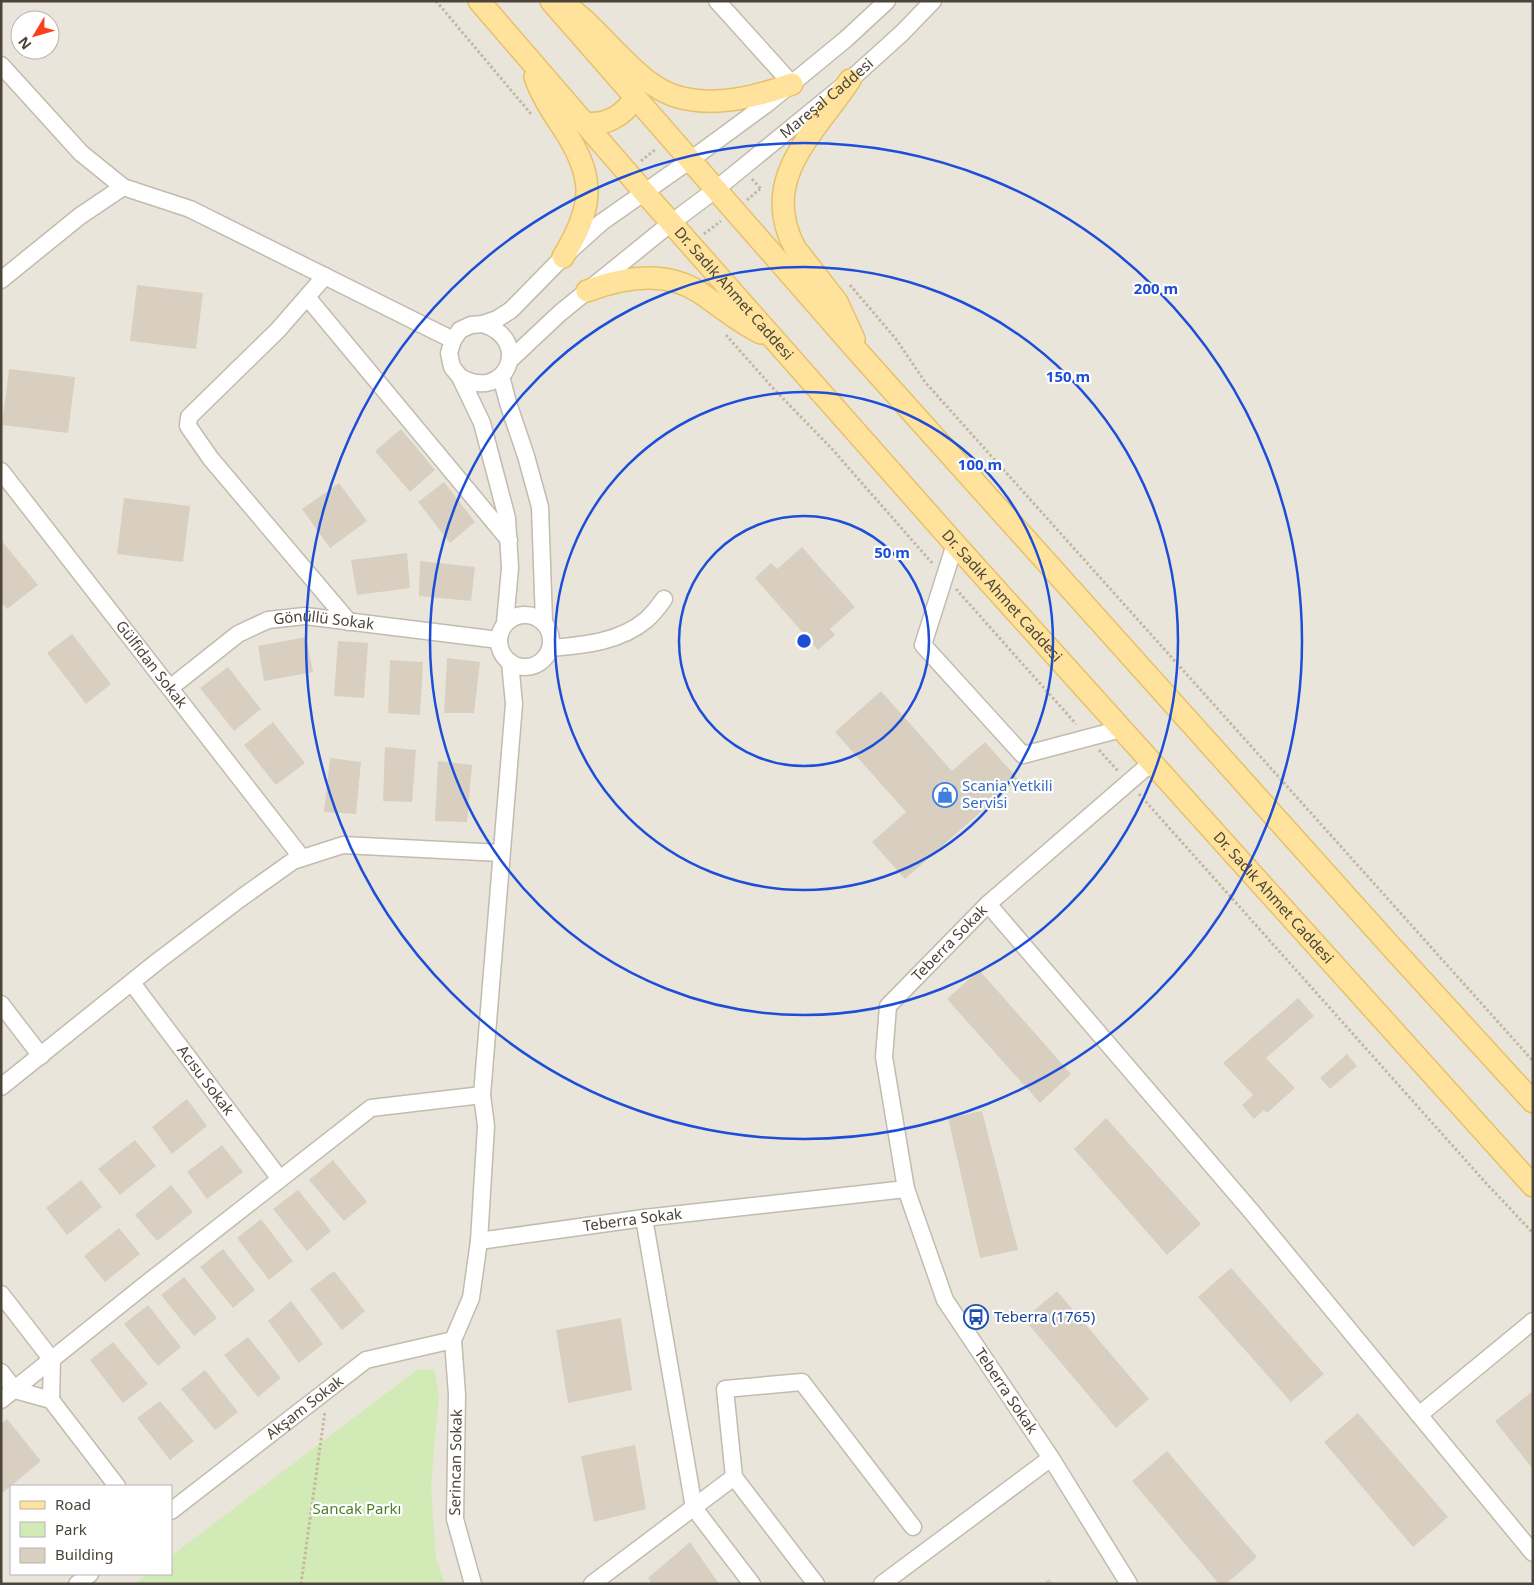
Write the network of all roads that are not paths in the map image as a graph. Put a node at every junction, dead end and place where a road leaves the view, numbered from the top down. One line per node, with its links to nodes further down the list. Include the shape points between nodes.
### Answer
1 (479, 1): 7 (main road, Dr. Sadık Ahmet Caddesi)
2 (551, 1): 11 (main road)
3 (559, 1): 10 (main road, via 586,22 646,80 675,96 727,100)
4 (717, 1): 10 (street)
5 (887, 1): 10 (street)
6 (933, 1): 9 (street, Mareşal Caddesi, via 902,34)
7 (529, 60): 12 (main road, Dr. Sadık Ahmet Caddesi); 18 (main road, via 544,98 578,152 587,180 583,218)
8 (1, 65): 14 (street, via 80,153)
9 (850, 80): 15 (street, Mareşal Caddesi); 26 (main road, via 795,156 785,181 783,202 790,238 837,302)
10 (792, 84): 13 (street)
11 (634, 98): 12 (main road, via 616,118 604,123); 13 (main road)
12 (584, 123): 16 (main road, Dr. Sadık Ahmet Caddesi)
13 (689, 161): 15 (main road); 16 (street)
14 (124, 187): 19 (street, via 190,209); 20 (street, via 80,216)
15 (715, 190): 17 (street, Mareşal Caddesi); 26 (main road)
16 (644, 192): 17 (main road, Dr. Sadık Ahmet Caddesi); 18 (street)
17 (671, 223): 21 (street, Mareşal Caddesi); 24 (main road, Dr. Sadık Ahmet Caddesi)
18 (562, 256): 23 (street, via 511,310)
19 (325, 276): 22 (street); 25 (street)
20 (1, 280)
21 (587, 290): 24 (main road, via 636,278 664,278 700,293 732,317); 27 (street, Mareşal Caddesi)
22 (307, 297): 31 (street); 34 (street, via 189,417 188,426 211,460)
23 (483, 324): 25 (street, via 460,330); 27 (street, via 504,336)
24 (772, 339): 32 (main road, Dr. Sadık Ahmet Caddesi)
25 (453, 340): 29 (street, via 449,353 452,367)
26 (858, 353): 53 (main road)
27 (510, 360): 28 (street)
28 (501, 376): 29 (street, via 481,384); 35 (street, via 540,507)
29 (460, 378): 31 (street, via 482,423 507,518)
30 (1, 471): 41 (street, Gülfidan Sokak)
31 (509, 540): 36 (street)
32 (955, 544): 43 (main road, Dr. Sadık Ahmet Caddesi); 43 (street, via 923,645 1023,755)
33 (664, 599): 38 (street, via 647,620 629,632 594,644)
34 (348, 622): 37 (street, Gönüllü Sokak); 41 (street, Gönüllü Sokak, via 305,616 268,620 238,634)
35 (544, 622): 36 (street, via 526,614); 38 (street, via 552,639)
36 (505, 624): 37 (street)
37 (499, 640): 39 (street, via 500,649)
38 (551, 648): 40 (street, via 539,664)
39 (510, 662): 40 (street, via 523,667); 42 (street)
40 (532, 666): 42 (street)
41 (170, 688): 46 (street, Gülfidan Sokak)
42 (514, 704): 45 (street)
43 (1121, 729): 44 (main road, Dr. Sadık Ahmet Caddesi)
44 (1151, 763): 47 (street, Teberra Sokak); 55 (main road, Dr. Sadık Ahmet Caddesi)
45 (501, 853): 46 (street, via 343,845); 52 (street)
46 (302, 858): 48 (street, via 240,898)
47 (988, 904): 56 (street, Teberra Sokak, via 888,1006 884,1057); 67 (street, via 1251,1211)
48 (132, 983): 50 (street); 54 (street, Acısu Sokak)
49 (1, 1004): 50 (street)
50 (41, 1056): 51 (street)
51 (1, 1087)
52 (482, 1095): 54 (street, via 371,1108); 58 (street, via 486,1126)
53 (1533, 1102)
54 (280, 1179): 62 (street)
55 (1533, 1186)
56 (906, 1188): 57 (street, Teberra Sokak); 68 (street, Teberra Sokak, via 945,1300)
57 (644, 1218): 58 (street, Teberra Sokak); 71 (street)
58 (479, 1241): 61 (street, via 470,1298)
59 (1, 1294): 62 (street)
60 (1533, 1321): 67 (street)
61 (453, 1340): 72 (street, Akşam Sokak, via 366,1360); 78 (street, Serincan Sokak, via 457,1395 455,1518)
62 (52, 1360): 64 (street); 66 (street)
63 (1, 1372): 64 (street)
64 (15, 1390): 65 (street); 66 (street)
65 (1, 1400)
66 (51, 1400): 70 (street)
67 (1419, 1415): 74 (street)
68 (1051, 1458): 76 (street, Teberra Sokak); 82 (street)
69 (734, 1477): 71 (street); 73 (street, via 726,1389 802,1382); 81 (street)
70 (116, 1485)
71 (694, 1508): 79 (street); 80 (street)
72 (172, 1510)
73 (913, 1527)
74 (1533, 1553)
75 (89, 1575): 77 (street)
76 (1129, 1583)
77 (77, 1584)
78 (473, 1584)
79 (592, 1584)
80 (752, 1584)
81 (816, 1584)
82 (882, 1584)

